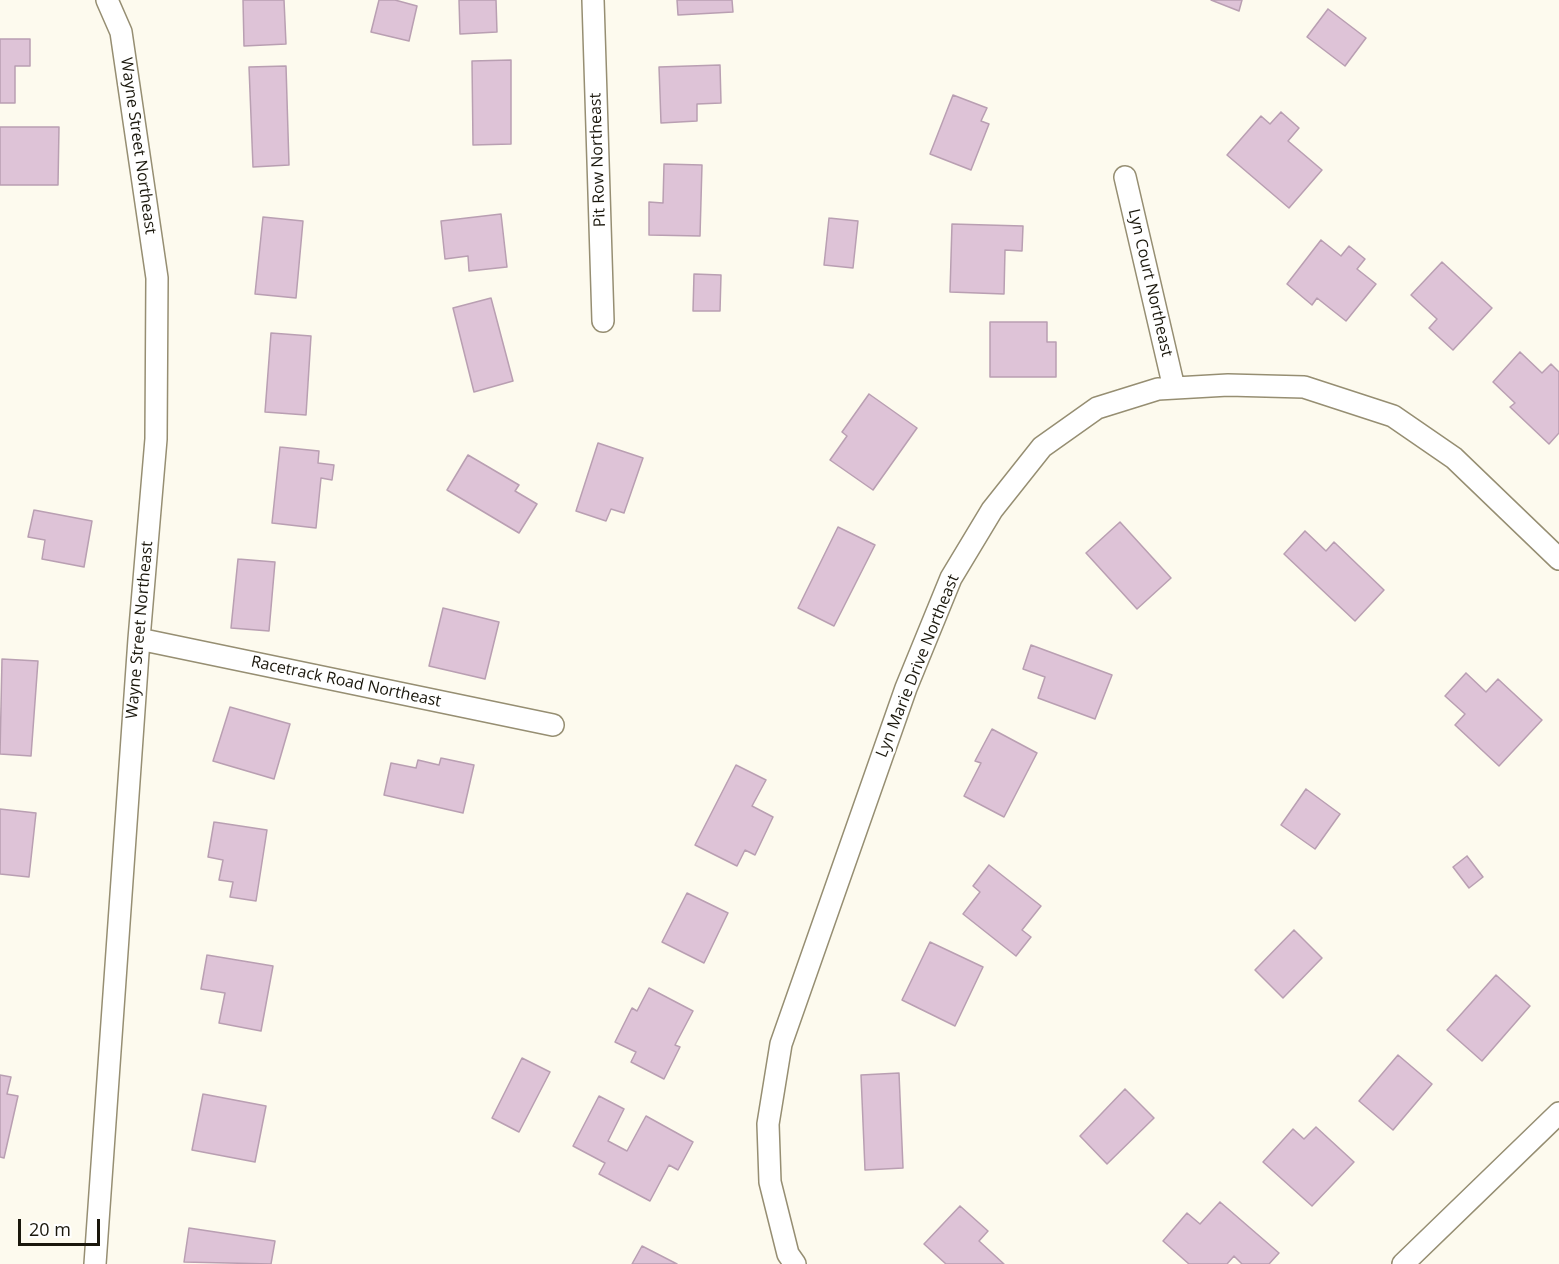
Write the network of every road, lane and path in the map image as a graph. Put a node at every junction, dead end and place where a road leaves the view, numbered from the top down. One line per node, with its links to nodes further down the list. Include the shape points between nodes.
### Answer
1 (106, 0): 7 (street, Wayne Street Northeast, via 121,32 157,278 156,439)
2 (593, 0): 4 (street, Pit Row Northeast)
3 (1125, 177): 5 (street, Lyn Court Northeast)
4 (603, 321)
5 (1174, 388): 6 (street, Lyn Marie Drive Northeast, via 1304,387 1393,416 1455,458); 11 (street, Lyn Marie Drive Northeast, via 1158,389 1097,408 1042,447 992,510 951,578 906,688 781,1044 768,1124 770,1182 788,1254)
6 (1559, 560)
7 (139, 639): 8 (street, Racetrack Road Northeast); 10 (street, Wayne Street Northeast)
8 (553, 725)
9 (1559, 1113): 12 (street)
10 (95, 1264)
11 (795, 1264)
12 (1403, 1264)

